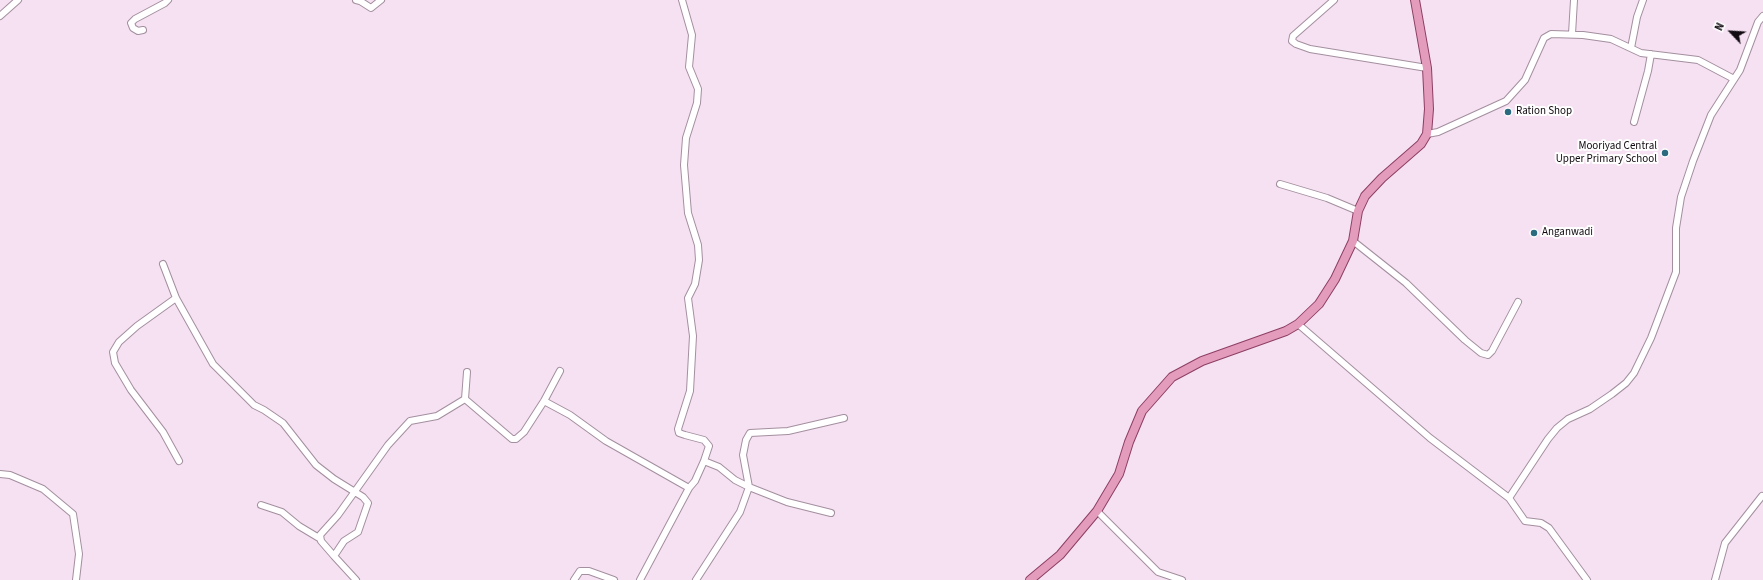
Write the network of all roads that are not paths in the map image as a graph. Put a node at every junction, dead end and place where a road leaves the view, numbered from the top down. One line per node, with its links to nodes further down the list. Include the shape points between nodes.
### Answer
1 (18, 0): 10 (street)
2 (168, 0): 12 (street, via 131,23 138,31)
3 (356, 0): 4 (street, via 371,8)
4 (381, 0)
5 (682, 0): 33 (street, via 692,35 689,66 698,90 697,103 686,138 684,165 688,213 698,245 699,260 695,284 688,298 693,336 690,391 678,429 679,433 707,442 709,446)
6 (1334, 0): 16 (street, via 1294,36 1292,41 1310,49)
7 (1415, 0): 16 (main road)
8 (1574, 0): 13 (street)
9 (1643, 0): 14 (street)
10 (0, 16)
11 (1763, 16): 17 (street, via 1758,22 1740,70)
12 (143, 30)
13 (1572, 34): 14 (street, via 1611,39); 19 (street, via 1546,35 1525,80 1506,102 1438,132)
14 (1631, 48): 15 (street)
15 (1651, 54): 17 (street, via 1698,60); 18 (street)
16 (1427, 68): 19 (main road)
17 (1734, 79): 39 (street, via 1711,115 1693,161 1681,197 1676,228 1676,272 1651,338 1634,373 1612,394 1557,428)
18 (1634, 122)
19 (1427, 134): 21 (main road, via 1421,144 1365,196)
20 (1280, 184): 21 (street, via 1327,198)
21 (1358, 211): 22 (main road)
22 (1353, 240): 25 (street, via 1406,283 1481,353 1488,355 1492,351); 26 (main road, via 1335,279 1319,304)
23 (163, 264): 24 (street)
24 (176, 298): 32 (street, via 137,326 119,342 113,352 115,363 131,390 163,432); 37 (street, via 213,364 254,405 282,423 316,465)
25 (1518, 302)
26 (1298, 324): 39 (street, via 1430,438); 41 (main road, via 1286,331 1202,361 1172,377 1142,411 1119,474)
27 (560, 371): 30 (street)
28 (467, 372): 29 (street)
29 (465, 400): 30 (street, via 512,439 516,439 524,432); 37 (street, via 437,416 410,421 388,445)
30 (544, 401): 36 (street, via 570,415 606,441)
31 (844, 418): 35 (street, via 788,431 750,433 743,455)
32 (179, 461)
33 (704, 461): 35 (street, via 719,467); 36 (street)
34 (0, 474): 45 (street, via 10,475 43,489 73,514 79,554)
35 (748, 487): 42 (street, via 787,502); 50 (street, via 740,512)
36 (689, 488): 49 (street)
37 (354, 491): 43 (street); 44 (street, via 368,503 358,532 344,541)
38 (1762, 496): 54 (street, via 1724,543)
39 (1508, 498): 53 (street, via 1525,521 1541,523 1549,528)
40 (261, 505): 43 (street, via 282,512)
41 (1097, 511): 51 (main road, via 1060,554); 52 (street, via 1158,572)
42 (831, 513)
43 (320, 538): 44 (street)
44 (334, 556): 46 (street)
45 (76, 580)
46 (356, 580)
47 (574, 580): 48 (street, via 580,571 589,571)
48 (614, 580)
49 (640, 580)
50 (696, 580)
51 (1030, 580)
52 (1182, 580)
53 (1587, 580)
54 (1715, 580)

